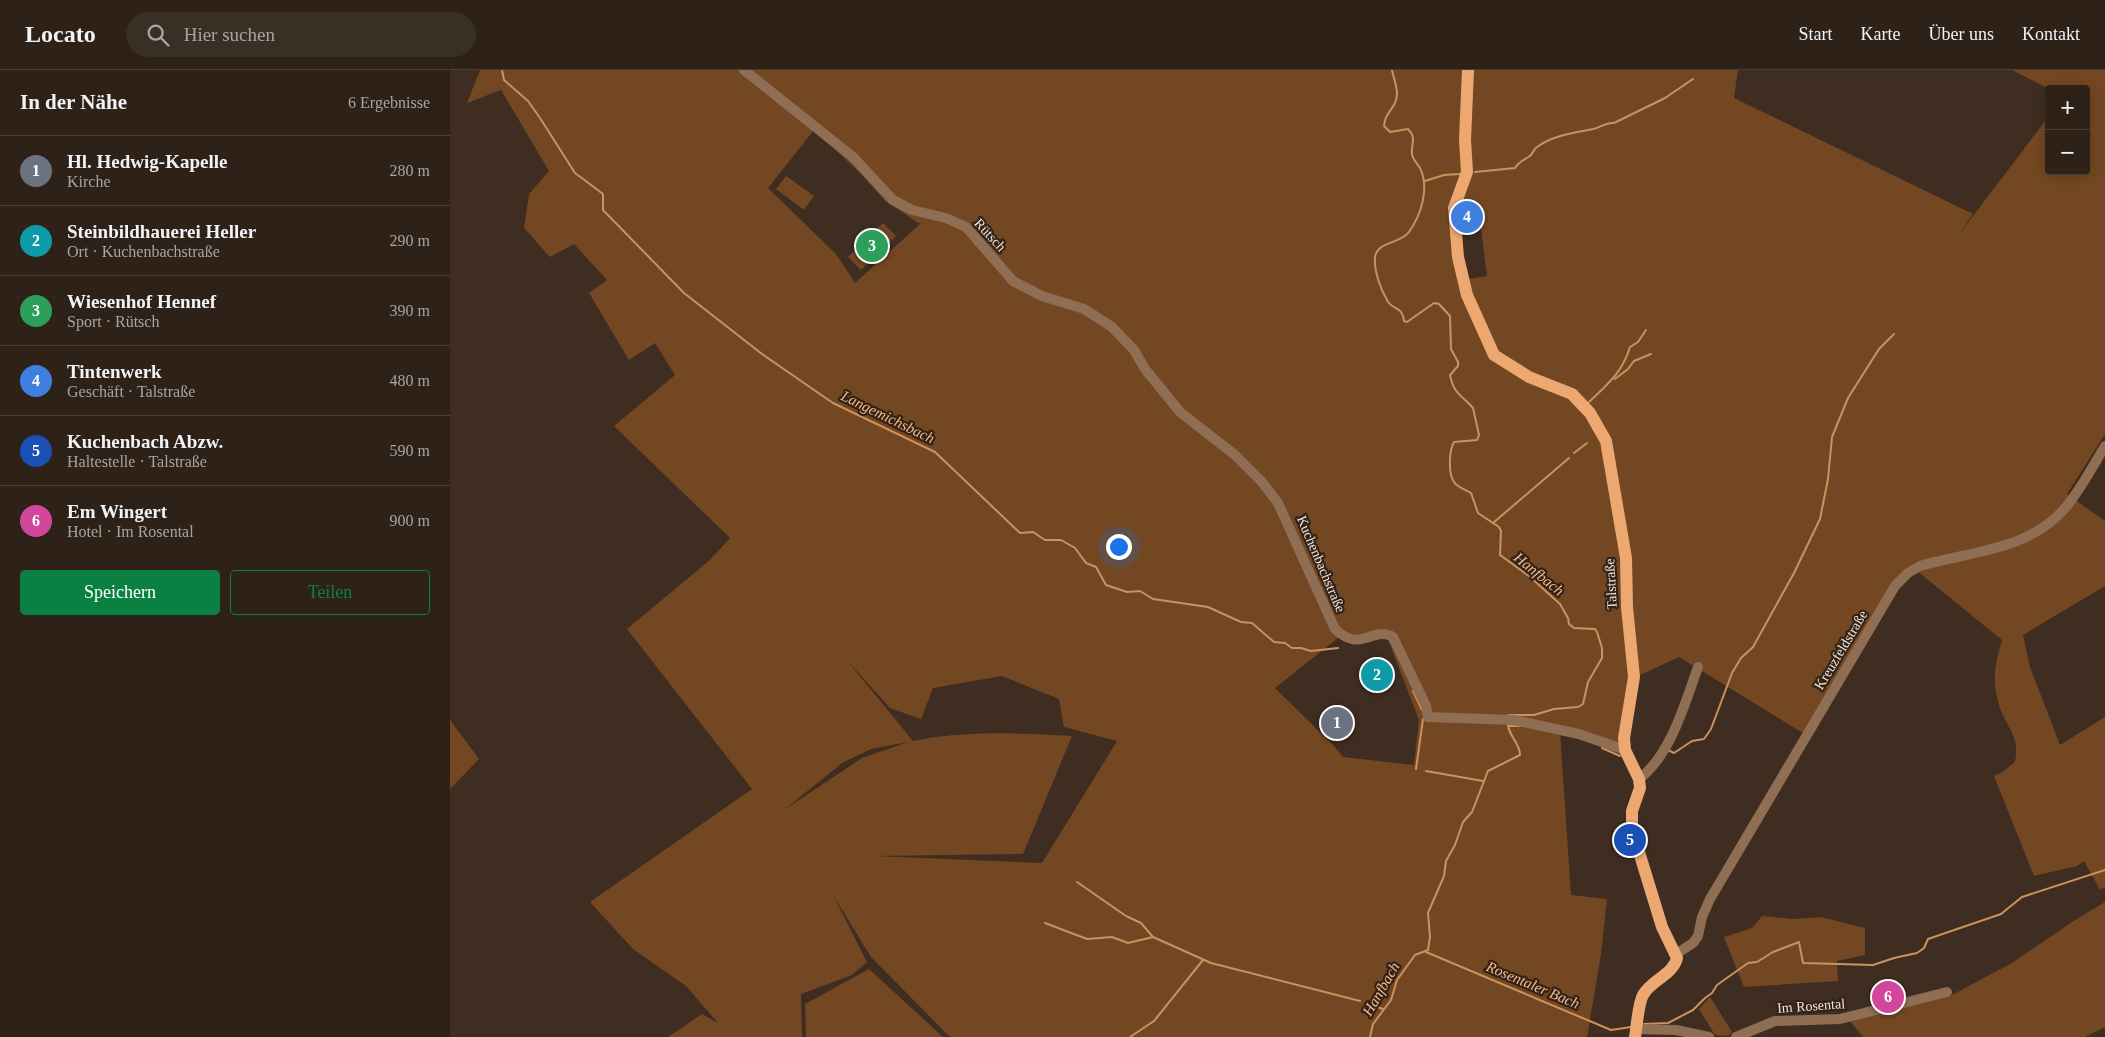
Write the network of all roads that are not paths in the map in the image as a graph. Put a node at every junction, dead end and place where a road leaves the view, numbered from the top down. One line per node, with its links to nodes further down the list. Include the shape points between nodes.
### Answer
1 (744, 70): 3 (street, Rütsch, via 853,157 893,200 912,210 946,218 966,227 1014,281 1042,296 1084,309 1112,327 1134,350 1180,412)
2 (1468, 70): 6 (main road, Talstraße, via 1467,172 1454,208 1458,257 1467,295 1494,355 1529,377 1572,394 1590,413 1606,441 1626,558 1634,677)
3 (1203, 431): 6 (street, Kuchenbachstraße, via 1262,482 1278,504 1335,629 1350,640 1382,634 1393,637 1428,716 1514,720 1579,734)
4 (2105, 446): 8 (street, Kreuzfeldstraße, via 2066,507 2047,526 2010,545 1920,566 1895,586 1710,899 1698,936 1693,944)
5 (1698, 667): 7 (street, via 1675,729 1650,771)
6 (1625, 750): 7 (main road, Talstraße)
7 (1638, 779): 8 (main road, via 1640,788 1632,811 1632,829 1662,927)
8 (1676, 954): 10 (main road, via 1673,968 1642,995)
9 (1948, 992): 12 (street, Im Rosental, via 1840,1020 1775,1021)
10 (1636, 1033): 11 (street, via 1676,1030)
11 (1709, 1037)
12 (1736, 1037)

